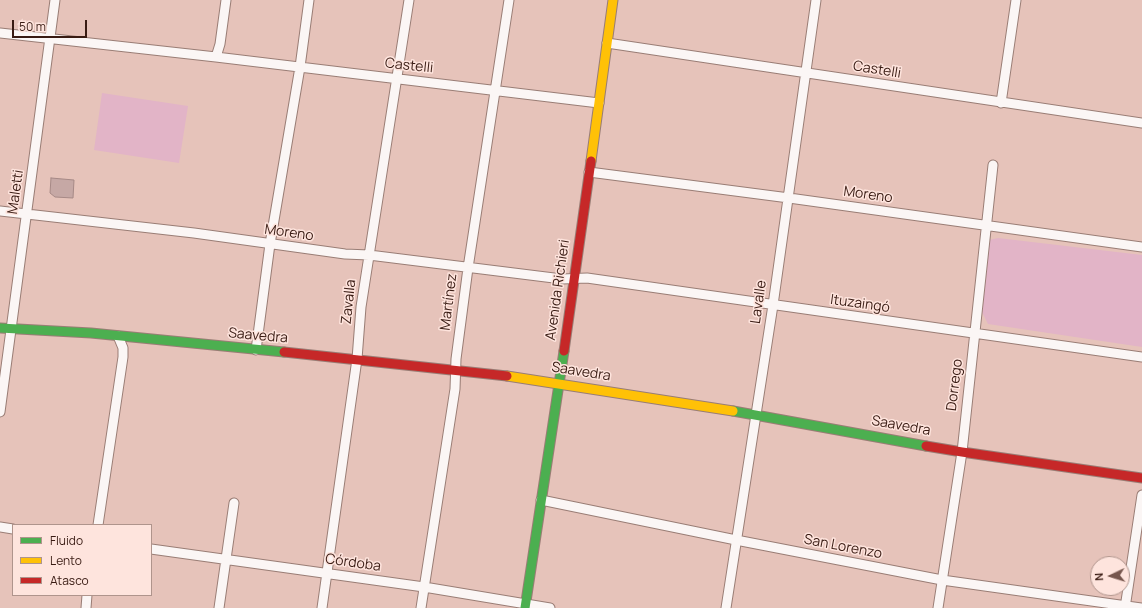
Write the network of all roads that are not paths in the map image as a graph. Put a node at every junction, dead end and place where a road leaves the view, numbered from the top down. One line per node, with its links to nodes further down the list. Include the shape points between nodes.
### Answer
1 (55, 0): 10 (street, Maletti)
2 (226, 0): 12 (street)
3 (309, 0): 13 (street)
4 (409, 0): 15 (street, Zavalla)
5 (509, 0): 16 (street, Martínez)
6 (613, 0): 11 (street, Avenida Richieri)
7 (816, 0): 14 (street, Lavalle)
8 (1016, 0): 18 (street)
9 (0, 33): 10 (street, Castelli)
10 (50, 39): 12 (street, Castelli); 24 (street, Maletti)
11 (607, 43): 14 (street, Castelli); 17 (street, Avenida Richieri)
12 (216, 56): 13 (street, Castelli)
13 (300, 67): 15 (street, Castelli); 26 (street)
14 (805, 73): 18 (street, Castelli); 22 (street, Lavalle)
15 (396, 79): 16 (street, Castelli); 28 (street, Zavalla)
16 (496, 90): 17 (street, Castelli); 29 (street, Martínez)
17 (599, 103): 21 (street, Avenida Richieri)
18 (1001, 103): 19 (street, Castelli)
19 (1142, 123)
20 (993, 165): 25 (street, Dorrego)
21 (590, 172): 22 (street, Moreno); 30 (street, Avenida Richieri)
22 (789, 198): 25 (street, Moreno); 31 (street, Lavalle)
23 (0, 211): 24 (street, Moreno)
24 (27, 214): 26 (street, Moreno); 33 (street, Maletti)
25 (987, 225): 27 (street, Moreno); 34 (street, Dorrego)
26 (270, 244): 28 (street, Moreno); 36 (street)
27 (1142, 248)
28 (369, 255): 29 (street, Moreno); 38 (street, Zavalla, via 361,307)
29 (468, 268): 30 (street, Moreno, via 562,279); 39 (street, Martínez)
30 (575, 278): 31 (street, Ituzaingó); 40 (street, Avenida Richieri)
31 (773, 305): 34 (street, Ituzaingó); 42 (street, Lavalle)
32 (0, 328): 33 (street, Saavedra)
33 (11, 329): 35 (street, Saavedra); 41 (street, Maletti)
34 (975, 334): 37 (street, Ituzaingó); 43 (street, Dorrego)
35 (118, 336): 36 (street, Saavedra); 48 (street, via 123,348 123,357)
36 (256, 350): 38 (street, Saavedra)
37 (1142, 357)
38 (358, 359): 39 (street, Saavedra); 54 (street, Zavalla)
39 (456, 371): 40 (street, Saavedra); 56 (street, Martínez)
40 (559, 383): 42 (street, Saavedra); 46 (street, Avenida Richieri)
41 (0, 412)
42 (756, 415): 43 (street, Saavedra); 51 (street, Lavalle)
43 (962, 452): 44 (street, Saavedra); 55 (street, Dorrego)
44 (1142, 478)
45 (1142, 495): 59 (street)
46 (541, 500): 51 (street, San Lorenzo); 58 (street, Avenida Richieri)
47 (234, 502): 53 (street)
48 (98, 524)
49 (0, 527): 50 (street)
50 (12, 529)
51 (736, 540): 55 (street, San Lorenzo); 65 (street, Lavalle)
52 (152, 549): 53 (street, Córdoba)
53 (226, 559): 54 (street, Córdoba); 61 (street)
54 (327, 574): 56 (street, Córdoba); 62 (street, Zavalla)
55 (942, 580): 59 (street, San Lorenzo); 66 (street, Dorrego)
56 (424, 588): 58 (street, Córdoba); 63 (street, Martínez)
57 (87, 596): 60 (street)
58 (526, 606): 64 (street, Córdoba)
59 (1125, 607): 67 (street, San Lorenzo)
60 (86, 608)
61 (219, 608)
62 (322, 608)
63 (421, 608)
64 (550, 608)
65 (726, 608)
66 (938, 608)
67 (1141, 608)

